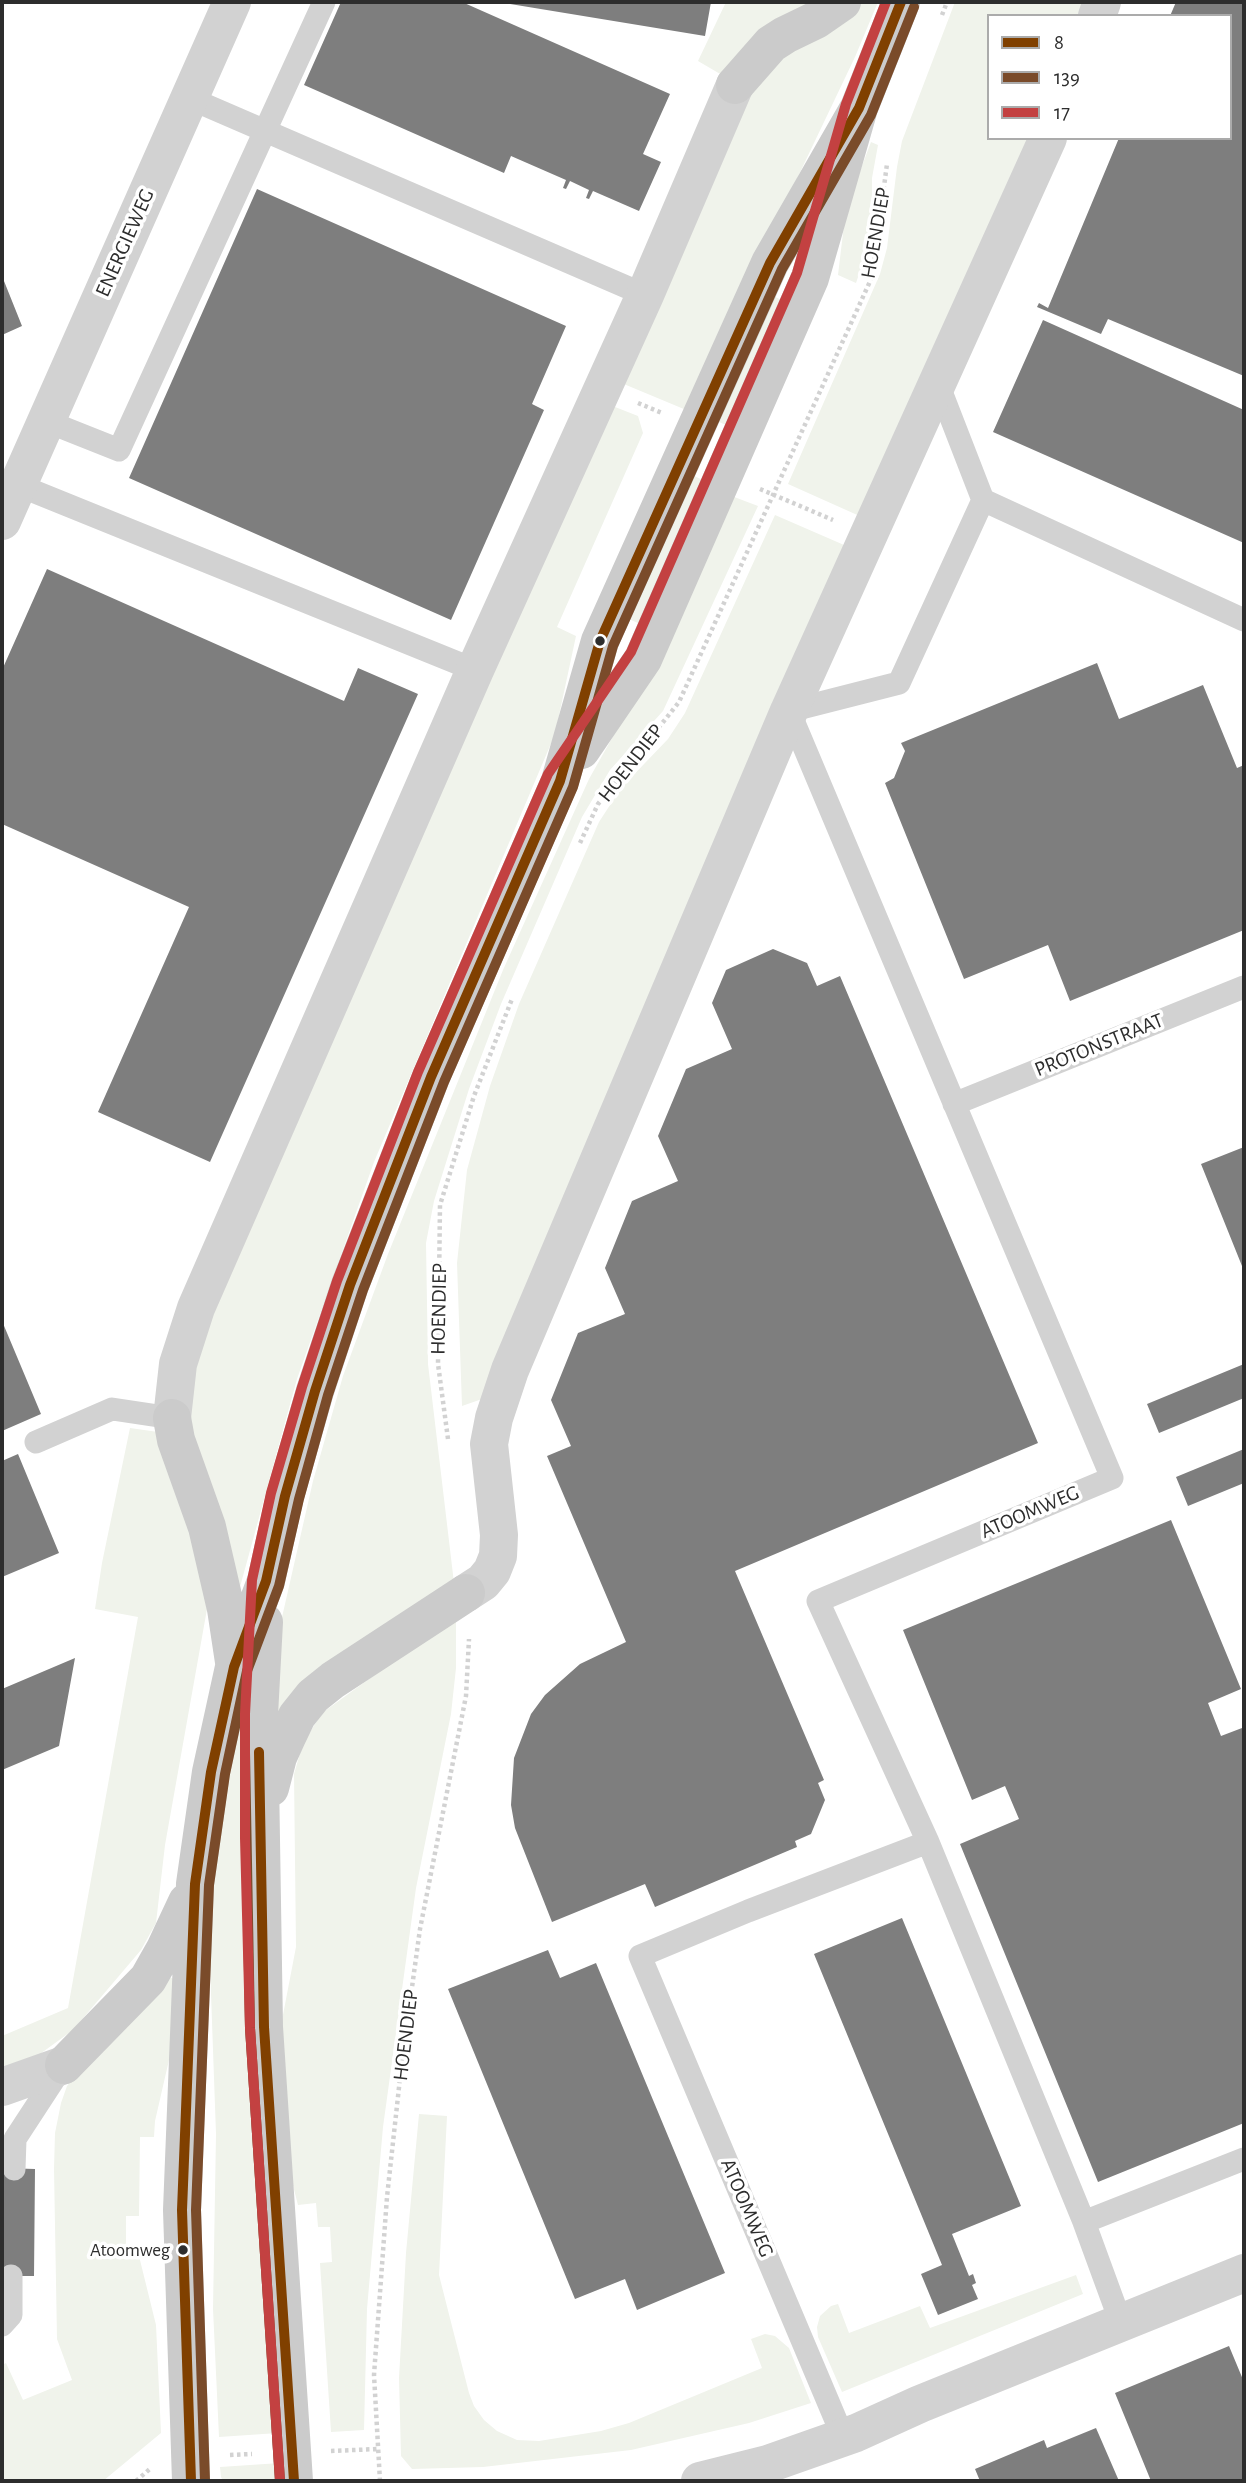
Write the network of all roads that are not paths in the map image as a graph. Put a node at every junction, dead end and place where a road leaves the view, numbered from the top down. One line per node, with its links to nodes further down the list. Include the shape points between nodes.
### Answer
1 (232, 2): 6 (street, ENERGIEWEG)
2 (324, 2): 7 (lane)
3 (842, 2): 5 (main road, via 771,44)
4 (901, 2): 22 (main road, via 859,108 770,263 600,641 561,781 432,1077 350,1284 311,1404)
5 (735, 85): 9 (street)
6 (189, 98): 7 (lane); 11 (street, ENERGIEWEG)
7 (266, 131): 9 (lane); 11 (lane, via 119,450)
8 (1047, 140): 10 (street)
9 (645, 296): 16 (street)
10 (938, 384): 13 (lane); 17 (street)
11 (46, 421): 12 (street, ENERGIEWEG)
12 (18, 485): 14 (street, ENERGIEWEG); 16 (lane)
13 (983, 499): 15 (lane); 17 (lane, via 899,682)
14 (2, 521)
15 (1244, 620)
16 (475, 670): 20 (street, via 197,1308 178,1364)
17 (789, 710): 19 (lane); 23 (street, via 510,1370 489,1444 498,1556 483,1582)
18 (1244, 986): 19 (lane, PROTONSTRAAT)
19 (954, 1104): 26 (lane, ATOOMWEG, via 1112,1478 818,1601)
20 (172, 1418): 21 (lane, via 112,1409); 24 (main road, via 207,1528)
21 (36, 1442)
22 (266, 1581): 24 (main road); 25 (main road)
23 (466, 1593): 25 (main road, via 313,1696 297,1716 278,1757)
24 (234, 1667): 27 (main road, via 211,1772)
25 (259, 1838): 38 (main road, via 264,2027)
26 (928, 1842): 32 (lane, ATOOMWEG); 37 (lane, ATOOMWEG, via 640,1956)
27 (195, 1884): 28 (main road, via 148,1979); 39 (main road, via 183,2210)
28 (64, 2065): 29 (street); 31 (lane, via 15,2139)
29 (2, 2087)
30 (1244, 2159): 32 (lane)
31 (14, 2168)
32 (1084, 2222): 35 (lane, ATOOMWEG)
33 (1244, 2273): 35 (street)
34 (11, 2276): 36 (lane, via 11,2315)
35 (1121, 2323): 37 (street)
36 (2, 2325)
37 (843, 2437): 40 (street, via 768,2464)
38 (294, 2467)
39 (191, 2481)
40 (701, 2481)

